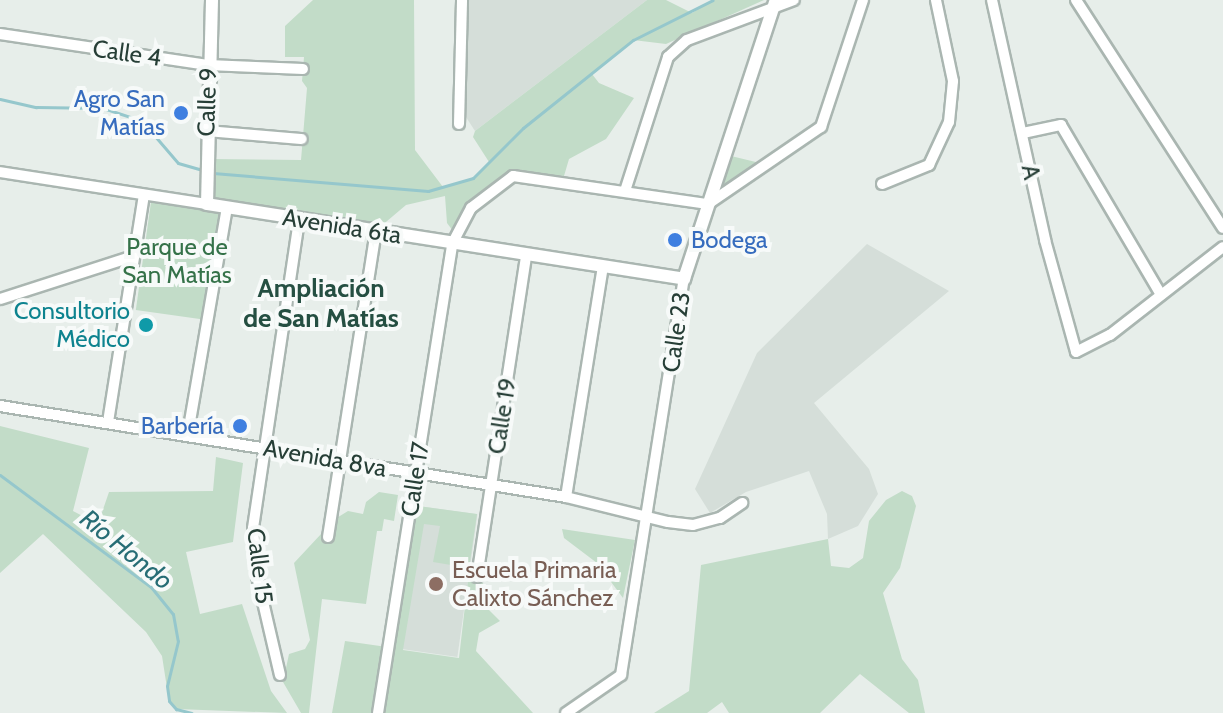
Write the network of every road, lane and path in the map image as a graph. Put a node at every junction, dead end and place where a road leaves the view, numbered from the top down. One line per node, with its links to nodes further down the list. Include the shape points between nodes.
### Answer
1 (212, 0): 10 (street, Calle 9)
2 (462, 0): 12 (street)
3 (794, 0): 8 (street)
4 (863, 0): 21 (street, via 821,127)
5 (936, 0): 17 (street, via 953,81 949,122 929,165)
6 (992, 0): 14 (street, A)
7 (1076, 0): 24 (street)
8 (775, 3): 18 (street, via 687,40 668,57); 21 (street, Calle 23)
9 (0, 34): 10 (street, Calle 4)
10 (208, 65): 11 (street, Calle 4); 13 (street, Calle 9)
11 (303, 69)
12 (459, 124)
13 (206, 131): 15 (street); 20 (street, Calle 9)
14 (1023, 133): 32 (street, via 1061,125); 32 (street, A, via 1071,344 1084,353)
15 (302, 139)
16 (0, 172): 19 (street, Avenida 6ta)
17 (882, 184)
18 (625, 191): 21 (street); 26 (street, via 513,176 471,208)
19 (144, 195): 20 (street, Avenida 6ta); 29 (street)
20 (207, 204): 22 (street, Avenida 6ta)
21 (708, 204): 31 (street, Calle 23)
22 (227, 208): 23 (street, Avenida 6ta); 36 (street)
23 (299, 219): 25 (street, Avenida 6ta); 37 (street, Calle 15)
24 (1223, 228)
25 (376, 230): 26 (street, Avenida 6ta); 38 (street)
26 (452, 244): 28 (street, Avenida 6ta); 39 (street, Calle 17)
27 (1223, 247): 32 (street)
28 (526, 255): 30 (street, Avenida 6ta); 40 (street, Calle 19)
29 (134, 256): 33 (street); 35 (street)
30 (603, 266): 31 (street, Avenida 6ta); 41 (street)
31 (684, 279): 43 (street, Calle 23)
32 (1161, 295)
33 (0, 299)
34 (0, 406): 35 (street, Avenida 8va)
35 (108, 422): 36 (street, Avenida 8va)
36 (188, 433): 37 (street, Avenida 8va)
37 (266, 448): 38 (street, Avenida 8va); 46 (street, Calle 15, via 255,501 254,556)
38 (341, 461): 39 (street, Avenida 8va); 44 (street)
39 (416, 473): 40 (street, Avenida 8va); 47 (street, Calle 17)
40 (491, 484): 41 (street, Avenida 8va); 45 (street, Calle 19)
41 (566, 497): 43 (street, Avenida 8va)
42 (742, 503): 43 (street, Avenida 8va, via 720,518 693,525)
43 (649, 514): 48 (street, Calle 23, via 621,675)
44 (328, 537)
45 (477, 577)
46 (280, 675)
47 (378, 713)
48 (566, 713)

